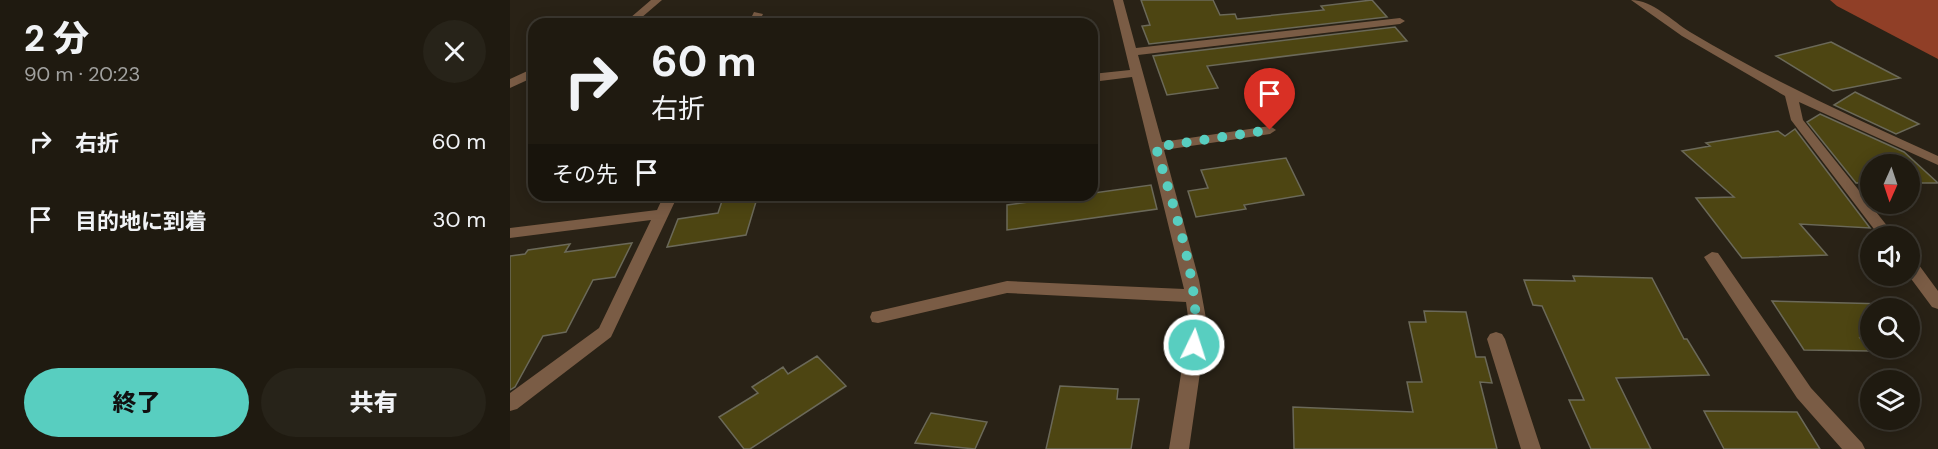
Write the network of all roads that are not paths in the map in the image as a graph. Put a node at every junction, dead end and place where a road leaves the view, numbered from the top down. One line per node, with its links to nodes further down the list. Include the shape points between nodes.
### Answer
1 (657, 0): 4 (street)
2 (1118, 0): 6 (street)
3 (1636, 0): 11 (street, via 1686,34)
4 (635, 18)
5 (1400, 21): 6 (street)
6 (1132, 52): 7 (street)
7 (1138, 73): 9 (street); 13 (street)
8 (528, 75): 10 (street)
9 (1098, 77)
10 (510, 84)
11 (1791, 94): 14 (street); 17 (street, via 1797,120)
12 (1270, 130): 13 (street)
13 (1156, 147): 21 (street)
14 (1938, 161)
15 (668, 201): 16 (street)
16 (662, 214): 18 (street); 25 (street, via 605,332)
17 (1879, 226)
18 (510, 234)
19 (1712, 257): 28 (street, via 1804,393)
20 (1920, 279): 22 (street)
21 (1193, 296): 23 (street, via 1007,287); 26 (street, via 1198,324)
22 (1938, 303)
23 (878, 317)
24 (1496, 339): 27 (street)
25 (510, 403)
26 (1179, 449)
27 (1532, 449)
28 (1855, 449)

